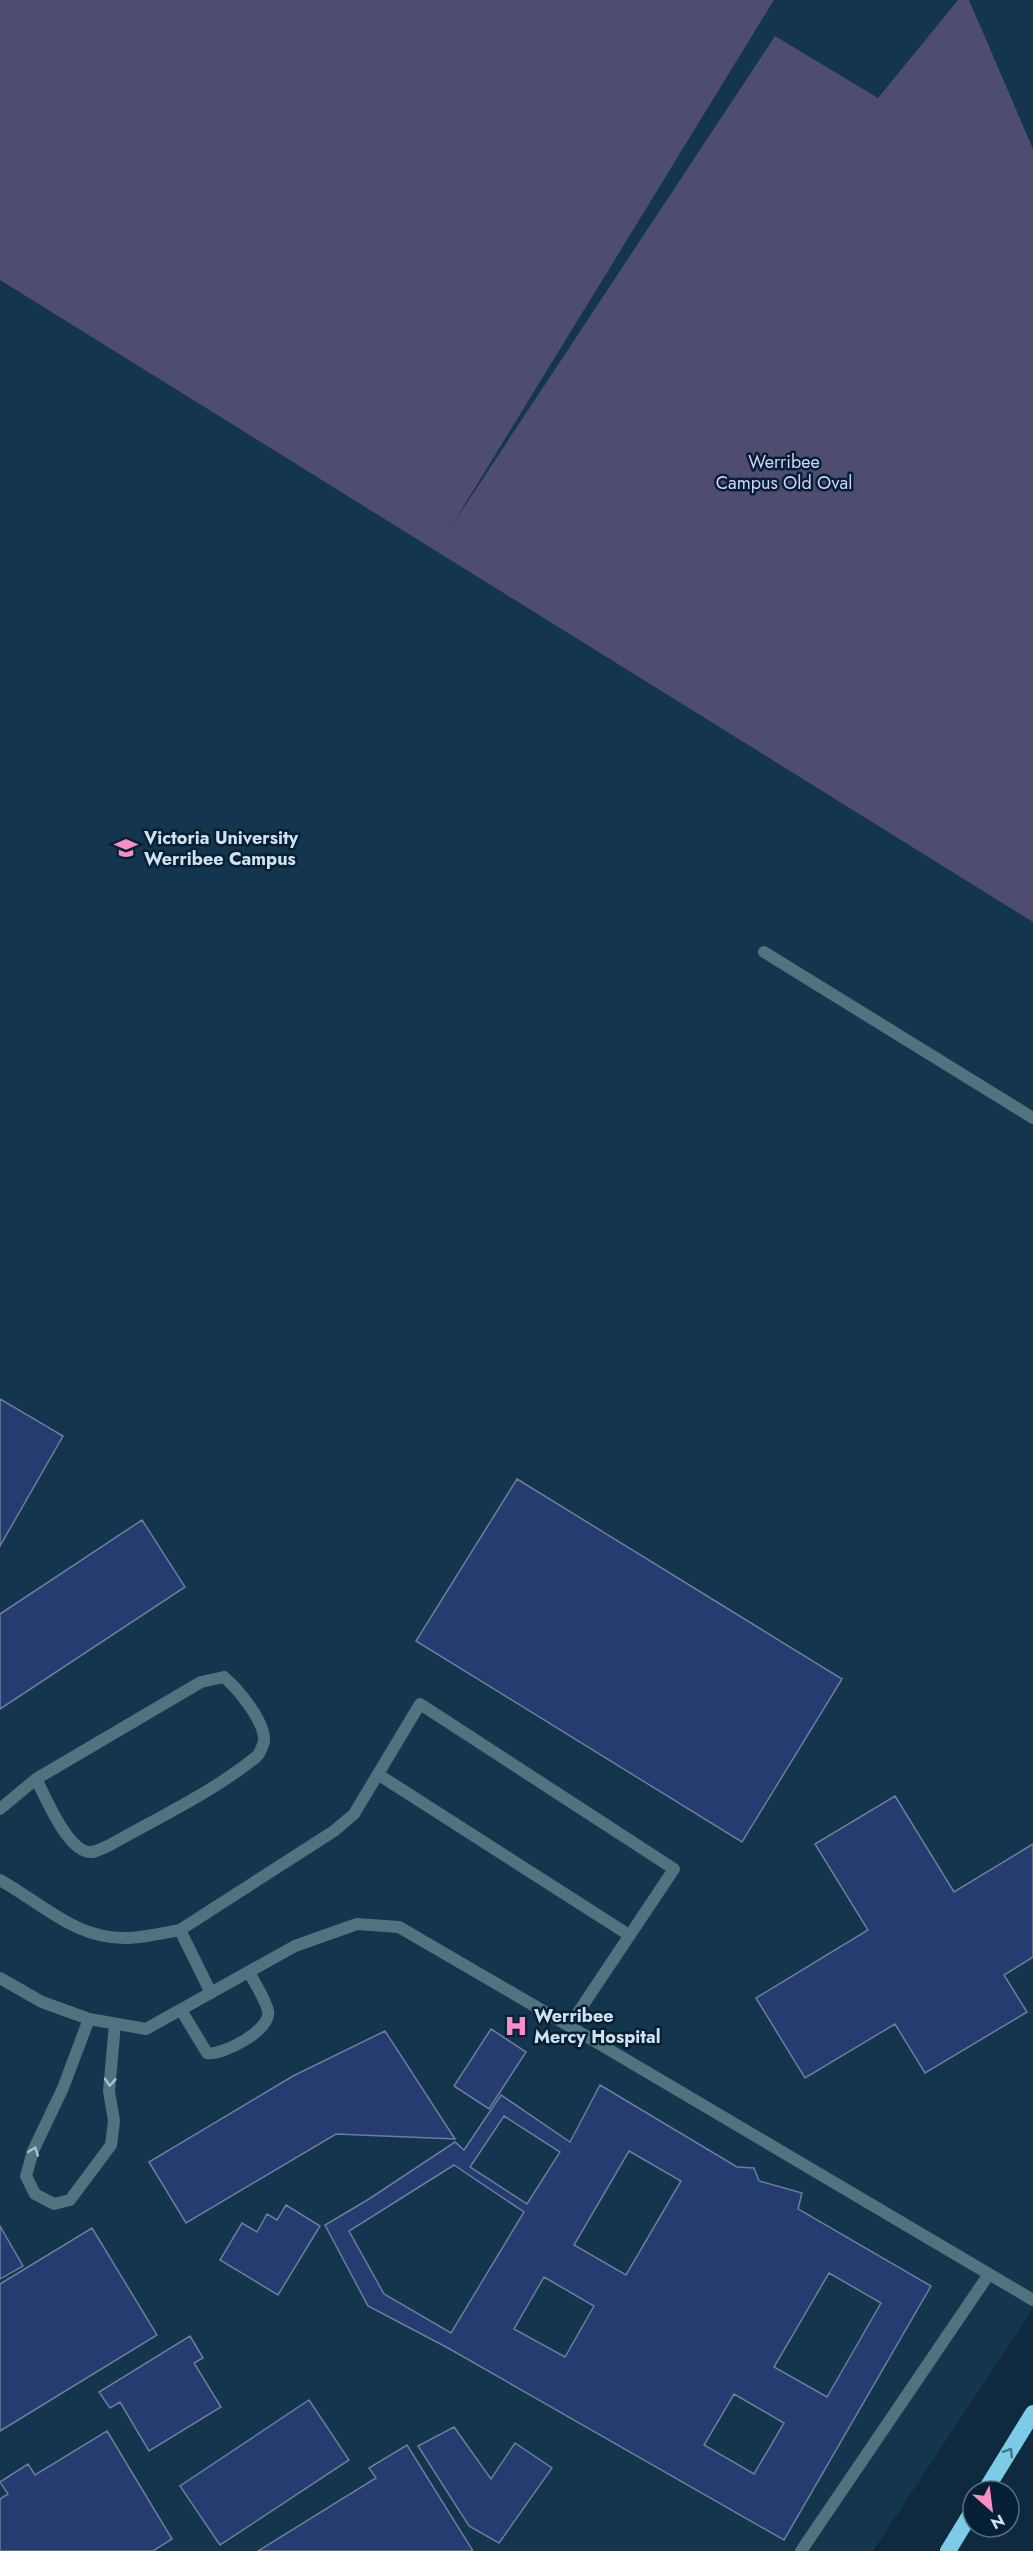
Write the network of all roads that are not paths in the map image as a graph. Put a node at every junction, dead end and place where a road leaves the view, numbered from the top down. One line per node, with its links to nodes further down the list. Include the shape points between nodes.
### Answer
1 (764, 952): 2 (lane)
2 (1033, 1118)
3 (379, 1775): 7 (lane, via 354,1814 334,1831); 8 (lane); 8 (lane, via 420,1704 674,1869)
4 (36, 1779): 4 (lane, via 201,1682 224,1677 240,1691 257,1719 264,1741 258,1756 218,1783 92,1852 76,1847); 5 (lane)
5 (0, 1809)
6 (0, 1880): 7 (lane, via 72,1927 103,1936 129,1938)
7 (180, 1930): 11 (lane)
8 (629, 1935): 15 (lane)
9 (249, 1972): 11 (lane); 12 (lane, via 268,2011 268,2020 246,2039 207,2053); 15 (lane, via 295,1946 357,1924 399,1927)
10 (0, 1978): 13 (lane, via 42,2002)
11 (211, 1994): 12 (lane)
12 (181, 2010): 14 (lane, via 146,2029)
13 (89, 2019): 14 (lane); 14 (lane, one-way to 13, via 109,2091 114,2121 111,2145 70,2200 54,2204 35,2194 26,2176)
14 (115, 2024)
15 (568, 2026): 16 (lane)
16 (989, 2274): 17 (lane); 21 (lane)
17 (1033, 2300)
18 (1033, 2413): 19 (highway, one-way to 18)
19 (992, 2479)
20 (961, 2530): 22 (highway)
21 (801, 2551)
22 (948, 2551)

